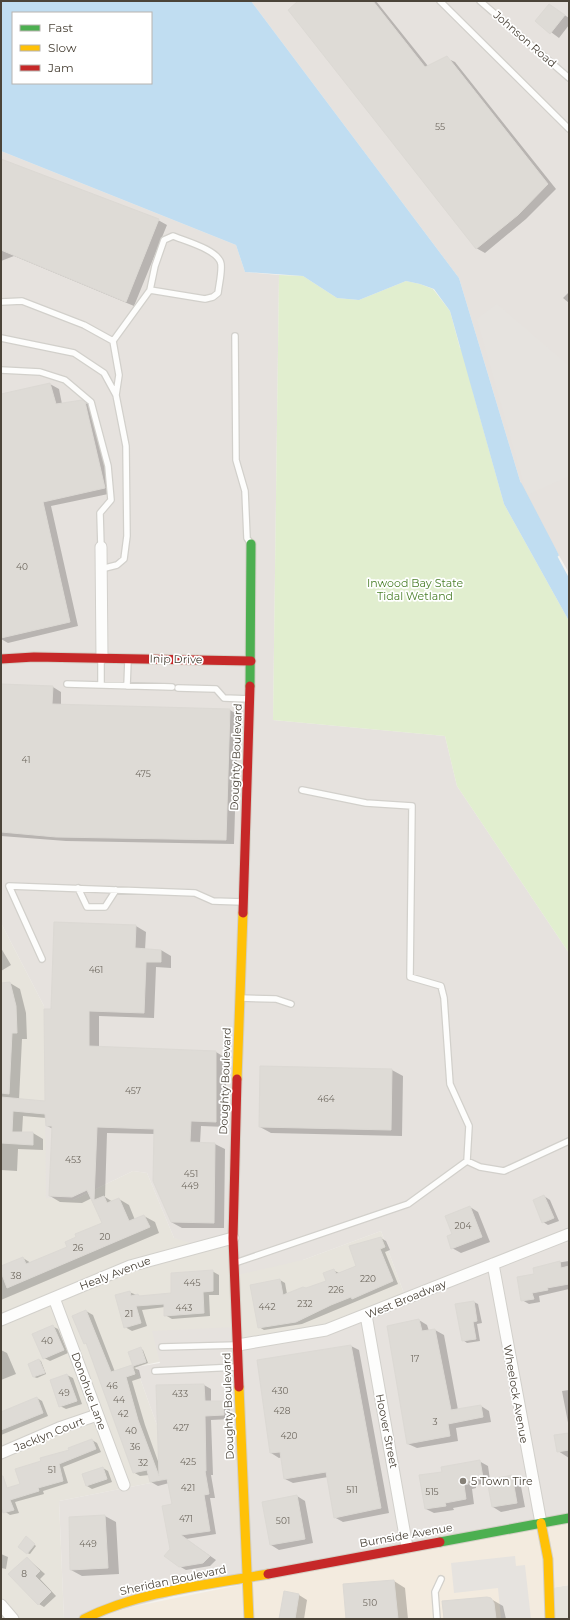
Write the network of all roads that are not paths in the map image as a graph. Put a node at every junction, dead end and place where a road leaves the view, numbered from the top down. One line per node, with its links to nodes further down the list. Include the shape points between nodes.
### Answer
1 (440, 1): 4 (lane)
2 (480, 1): 3 (lane, Johnson Road)
3 (569, 78)
4 (569, 129)
5 (150, 290): 5 (lane, via 206,299 213,297 218,293 221,263 215,254 173,236 164,240); 9 (lane)
6 (1, 302): 9 (lane, via 22,301 84,325)
7 (234, 336): 12 (lane, via 236,460 246,491 247,538)
8 (1, 338): 11 (lane, via 74,353 104,373)
9 (114, 341): 11 (lane, via 119,375)
10 (1, 370): 13 (lane, via 40,372 65,380 91,402 108,466 111,500 100,513)
11 (116, 395): 14 (lane, via 126,446 127,536 124,559 117,565)
12 (252, 544): 18 (main road, Doughty Boulevard)
13 (101, 547): 14 (street)
14 (101, 569): 15 (street)
15 (102, 658): 16 (main road, Inip Drive); 17 (main road, Inip Drive, via 34,656); 20 (lane)
16 (128, 658): 18 (main road, Inip Drive); 21 (lane)
17 (1, 659)
18 (251, 661): 22 (main road, Doughty Boulevard)
19 (67, 684): 20 (lane)
20 (101, 685): 21 (lane)
21 (127, 686): 22 (lane, via 216,689 224,698)
22 (250, 699): 26 (main road, Doughty Boulevard)
23 (302, 790): 31 (lane, via 366,803 412,806 410,977 441,986 450,1084 469,1126)
24 (78, 888): 25 (lane); 25 (lane, via 86,907 105,907); 27 (lane, via 9,886)
25 (116, 890): 26 (lane, via 195,893 213,901)
26 (243, 902): 28 (main road, Doughty Boulevard)
27 (42, 958)
28 (240, 998): 29 (lane, via 276,999); 33 (main road, Doughty Boulevard)
29 (291, 1004)
30 (569, 1141): 31 (lane, via 504,1171)
31 (467, 1162): 34 (lane, via 408,1204)
32 (569, 1234): 35 (street, West Broadway)
33 (234, 1238): 34 (main road, Doughty Boulevard); 36 (street, Healy Avenue, via 130,1266)
34 (234, 1263): 39 (main road, Doughty Boulevard)
35 (493, 1264): 37 (street, West Broadway); 47 (street, Wheelock Avenue)
36 (54, 1298): 38 (street, Healy Avenue); 43 (street, Donohue Lane)
37 (366, 1315): 39 (street, West Broadway, via 315,1333); 48 (street, Hoover Street)
38 (1, 1320)
39 (238, 1344): 40 (lane); 41 (main road, Doughty Boulevard)
40 (162, 1347)
41 (238, 1366): 42 (lane); 49 (main road, Doughty Boulevard)
42 (155, 1371)
43 (98, 1415): 44 (street, Jacklyn Court, via 59,1428); 45 (street, Donohue Lane)
44 (1, 1453)
45 (124, 1485)
46 (569, 1518): 47 (main road, Burnside Avenue)
47 (541, 1523): 48 (main road, Burnside Avenue); 56 (main road, via 548,1559)
48 (407, 1547): 49 (main road, Burnside Avenue)
49 (247, 1576): 53 (main road, Sheridan Boulevard, via 134,1599); 54 (main road, Doughty Boulevard)
50 (441, 1579): 55 (lane, via 435,1592)
51 (1, 1605): 52 (street)
52 (13, 1619)
53 (84, 1619)
54 (249, 1619)
55 (437, 1619)
56 (550, 1619)

